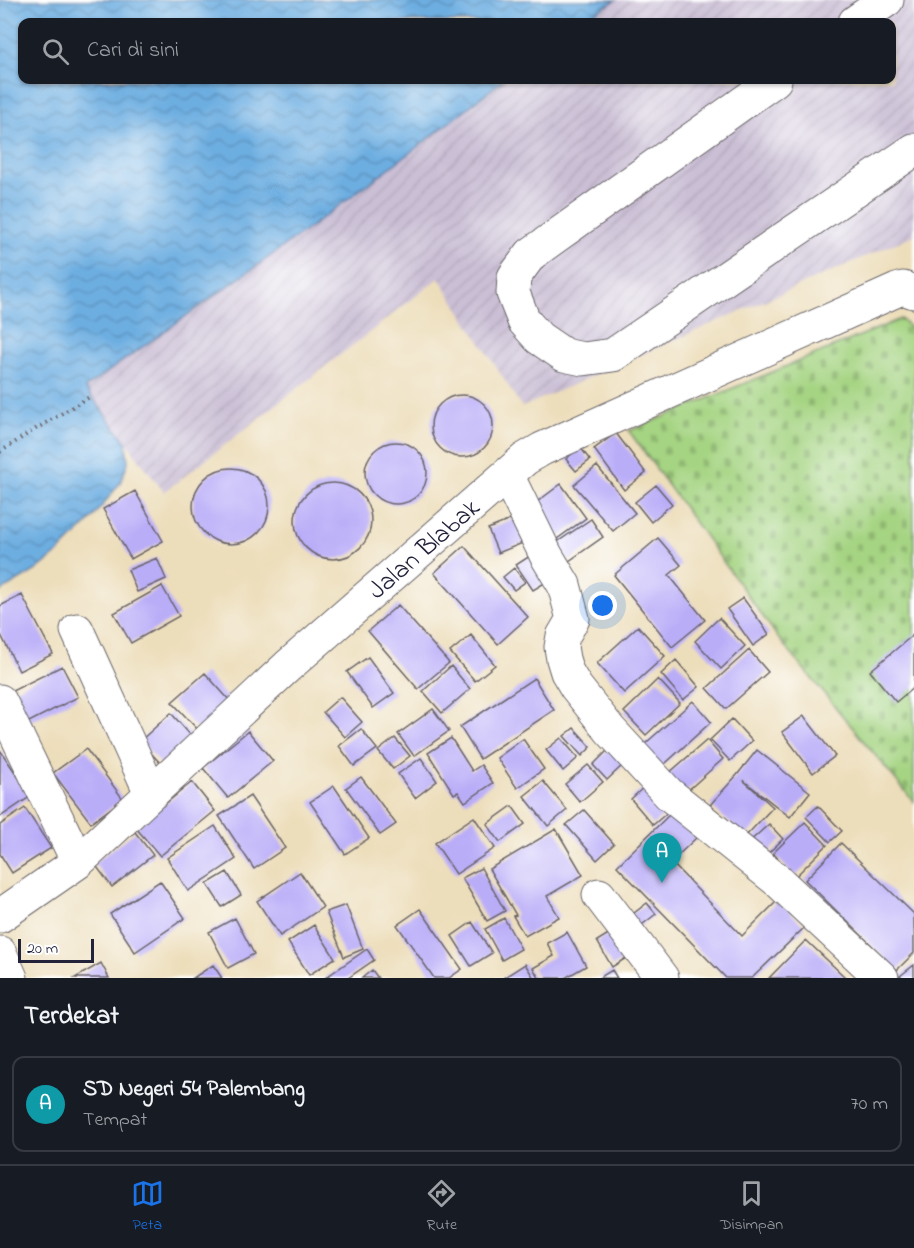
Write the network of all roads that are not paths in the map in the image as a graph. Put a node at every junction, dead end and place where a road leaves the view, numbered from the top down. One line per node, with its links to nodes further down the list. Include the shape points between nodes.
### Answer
1 (886, 0): 2 (street)
2 (861, 18)
3 (769, 84): 4 (street, via 531,255 514,277 513,294 524,321 539,338 564,355 584,359 613,355)
4 (914, 150)
5 (914, 291): 6 (street, Jalan Blabak, via 897,290 542,449)
6 (507, 475): 9 (street, Jalan Blabak, via 288,666); 16 (street, via 564,585 573,619 561,647 567,672 576,687 669,794 777,880)
7 (77, 630): 9 (street)
8 (0, 700): 10 (street)
9 (151, 793): 10 (street, Jalan Blabak)
10 (78, 862): 12 (street, Jalan Blabak)
11 (599, 895): 15 (street)
12 (0, 916)
13 (0, 953): 14 (street)
14 (10, 978)
15 (662, 978)
16 (882, 978)

